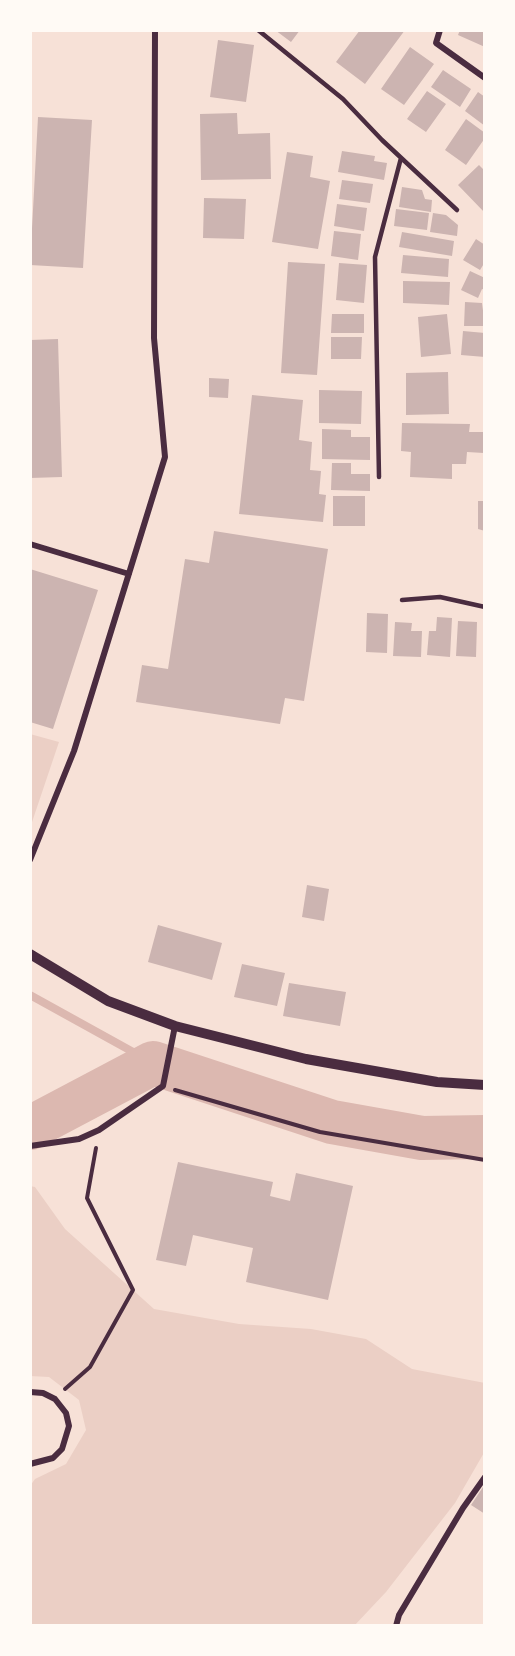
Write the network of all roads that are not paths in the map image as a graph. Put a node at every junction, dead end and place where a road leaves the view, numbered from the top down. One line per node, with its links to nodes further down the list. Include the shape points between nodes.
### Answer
1 (155, 30): 9 (street, via 154,338 165,458)
2 (258, 30): 5 (lane, via 343,99)
3 (440, 30): 4 (street, via 436,43)
4 (485, 78)
5 (401, 158): 6 (lane); 7 (lane, via 375,257)
6 (457, 210)
7 (379, 477)
8 (30, 544): 9 (street)
9 (129, 574): 12 (street, via 74,751)
10 (402, 600): 11 (lane, via 440,597)
11 (485, 607)
12 (30, 860)
13 (30, 954): 14 (street, via 108,1001)
14 (175, 1026): 15 (street, via 306,1059 437,1082); 16 (street, via 163,1086 99,1130 79,1139)
15 (485, 1085)
16 (30, 1146)
17 (30, 1392): 18 (street, via 55,1399 66,1413 69,1426 67,1439 53,1458)
18 (30, 1464)
19 (485, 1478): 20 (street, via 463,1508)
20 (396, 1626)

